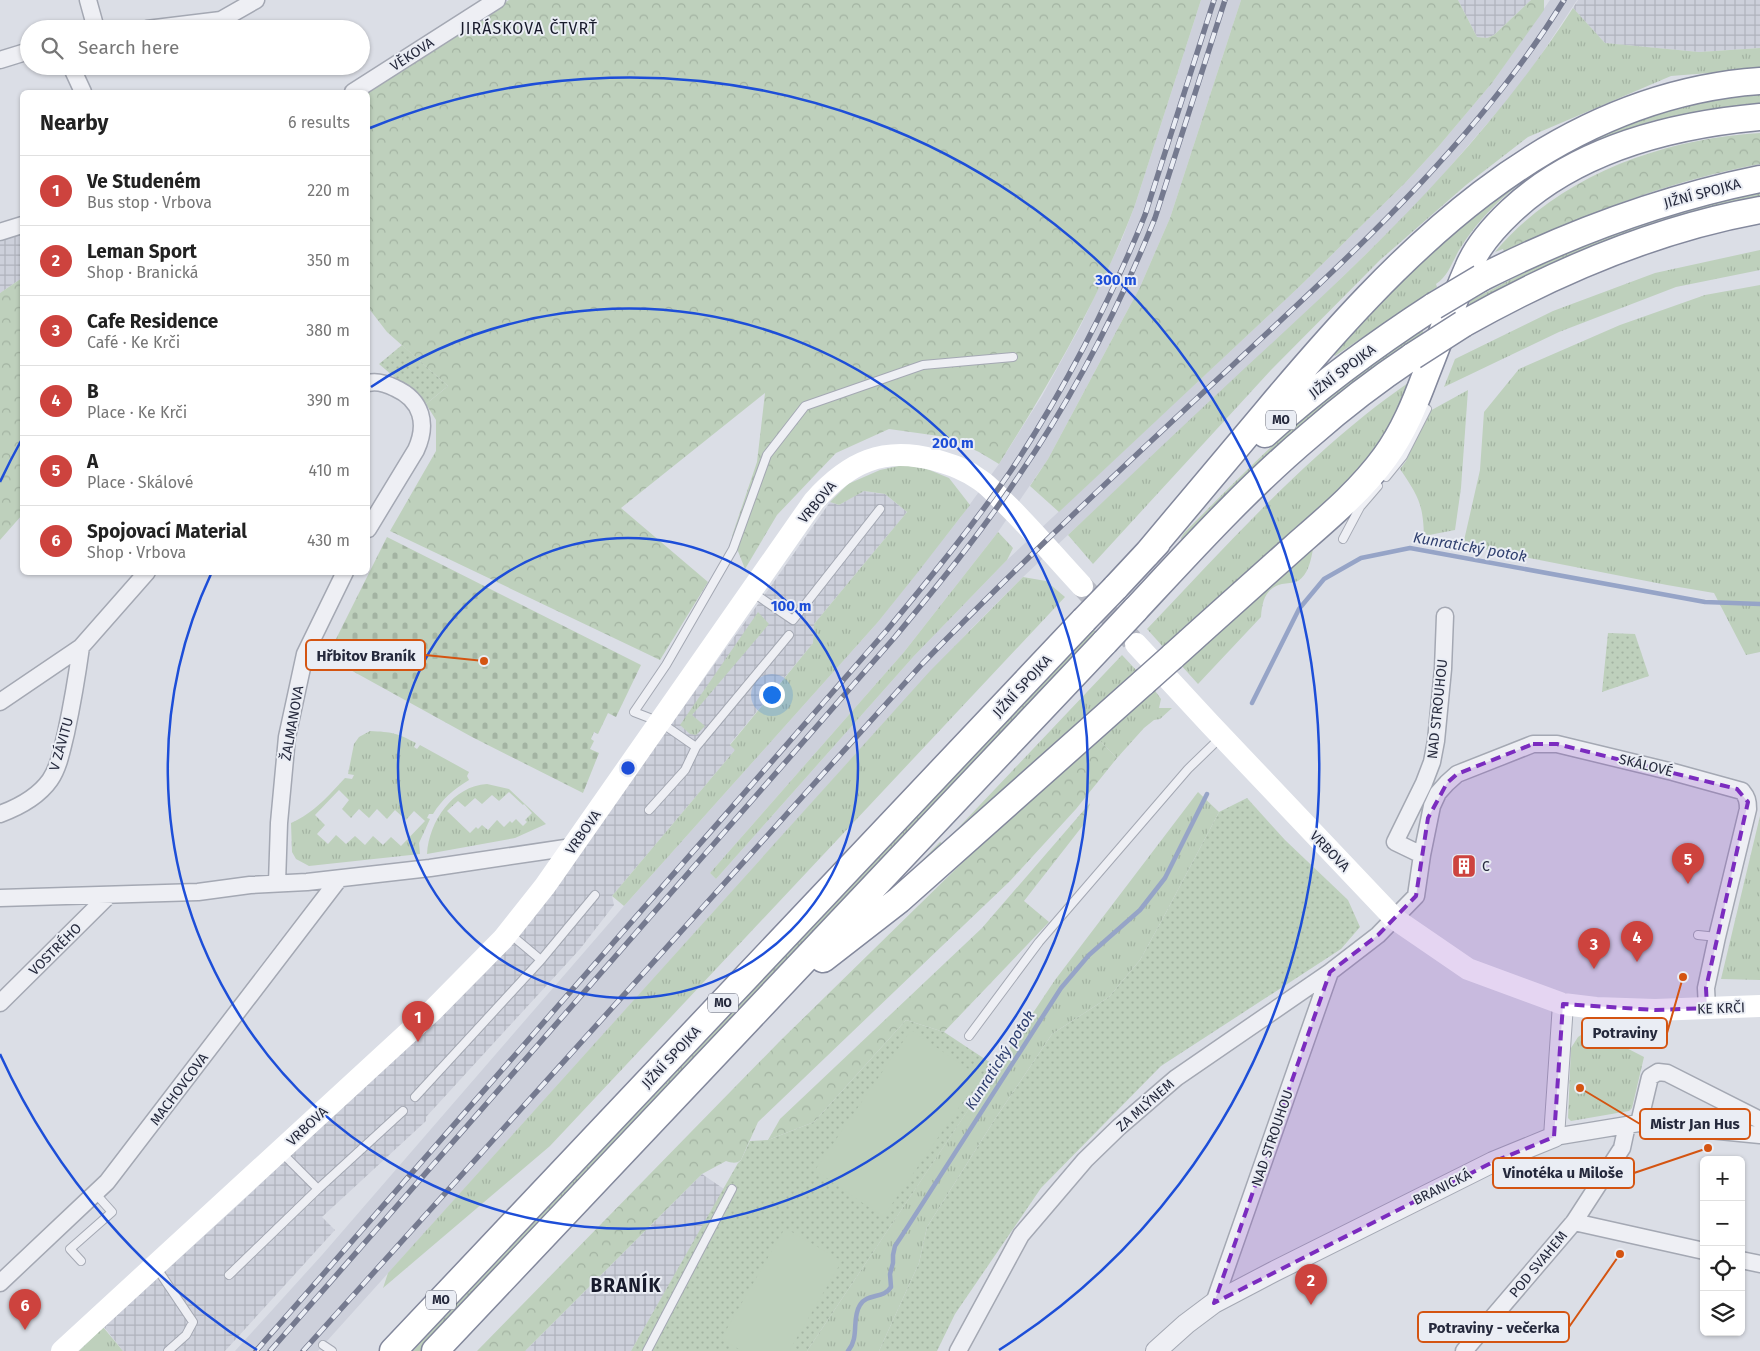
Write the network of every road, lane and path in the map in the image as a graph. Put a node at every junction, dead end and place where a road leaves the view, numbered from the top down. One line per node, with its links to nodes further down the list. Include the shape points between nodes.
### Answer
1 (88, 0): 4 (street)
2 (256, 0): 5 (street)
3 (496, 0): 11 (street, VĚKOVA)
4 (94, 20)
5 (221, 20)
6 (20, 54): 7 (street)
7 (0, 60)
8 (75, 75): 10 (street)
9 (1760, 81): 23 (highway, via 1667,96 1606,118 1531,158 1477,197 1378,285 1325,341)
10 (82, 90)
11 (356, 90)
12 (1760, 117): 53 (highway, bridge, via 1687,127 1621,146 1566,171 1516,206 1488,235 1468,266 1406,422 1385,458 1367,479 893,905)
13 (1760, 179): 23 (highway, JIŽNÍ SPOJKA / MO, bridge, via 1692,195 1598,225 1527,255 1434,306 1356,359 1290,411 1207,490)
14 (1760, 210): 53 (highway, JIŽNÍ SPOJKA / MO, bridge, via 1672,232 1555,276 1463,324 1342,408 1244,496)
15 (20, 226): 16 (street)
16 (0, 232)
17 (1013, 357): 33 (lane, via 923,365 806,406 767,455 733,549 634,712)
18 (370, 383): 21 (street, via 388,385 411,398 420,410 422,438)
19 (1427, 408): 22 (lane, via 1403,456 1360,507)
20 (880, 509): 27 (lane, via 793,620)
21 (370, 526)
22 (1343, 539)
23 (1146, 555): 80 (highway, JIŽNÍ SPOJKA / MO, bridge)
24 (144, 575): 31 (street)
25 (344, 575): 41 (street, ŽALMANOVA, via 305,654 287,737)
26 (1082, 586): 27 (main road, VRBOVA, via 981,481 959,466 915,455 892,454 866,461 830,483)
27 (750, 591): 33 (main road, VRBOVA)
28 (1444, 616): 39 (street, NAD STROUHOU, via 1442,678 1432,762 1395,842)
29 (789, 635): 35 (lane)
30 (1136, 644): 34 (main road, VRBOVA)
31 (81, 647): 32 (street); 37 (street, V ZÁVITU, via 75,693 60,759 50,780 33,798)
32 (0, 702)
33 (660, 722): 35 (lane); 38 (main road, VRBOVA)
34 (1221, 736): 45 (main road, VRBOVA); 56 (lane, via 1039,942)
35 (696, 747): 36 (lane, via 685,770)
36 (649, 810)
37 (0, 814)
38 (572, 847): 40 (street); 46 (main road, VRBOVA)
39 (1422, 855): 45 (street, via 1416,896); 48 (street, SKÁLOVÉ, via 1428,818 1438,793 1446,783 1457,774 1533,744 1564,746 1737,788 1746,796 1748,809)
40 (339, 879): 41 (street); 66 (street, MACHOVCOVA, via 136,1145)
41 (277, 883): 42 (street, via 198,892)
42 (110, 895): 44 (street); 51 (street, VOSTRÉHO)
43 (595, 895): 49 (lane)
44 (0, 898)
45 (1395, 919): 50 (street, ZA MLÝNEM); 52 (main road, VRBOVA, via 1468,969)
46 (508, 933): 49 (lane); 63 (main road, VRBOVA, via 432,1010)
47 (1698, 935): 48 (lane)
48 (1716, 937): 55 (street, SKÁLOVÉ, via 1706,988)
49 (541, 960): 57 (lane)
50 (1330, 972): 75 (street, NAD STROUHOU); 83 (street, ZA MLÝNEM, via 1176,1078 1085,1160 1021,1235)
51 (0, 1004)
52 (1563, 1004): 55 (main road, KE KRČI, via 1655,1010); 62 (street)
53 (763, 1005): 81 (highway, JIŽNÍ SPOJKA / MO)
54 (1760, 1006): 55 (main road, KE KRČI)
55 (1707, 1008)
56 (969, 1036)
57 (415, 1097)
58 (402, 1111): 64 (lane)
59 (1760, 1120): 60 (street, POD SVAHEM, via 1667,1073 1658,1072 1650,1077)
60 (1633, 1124): 61 (street, BRANICKÁ); 62 (street, BRANICKÁ); 67 (street, POD SVAHEM, via 1622,1148)
61 (1760, 1136)
62 (1554, 1137): 75 (street, BRANICKÁ, via 1493,1162)
63 (280, 1151): 64 (lane); 72 (main road, VRBOVA)
64 (318, 1189): 73 (lane)
65 (732, 1189): 82 (lane)
66 (95, 1193): 69 (lane, via 112,1212 70,1249); 74 (street, MACHOVCOVA)
67 (1574, 1222): 68 (street); 85 (street, POD SVAHEM)
68 (1700, 1250)
69 (81, 1261)
70 (1745, 1261): 71 (street)
71 (1760, 1264)
72 (155, 1265): 77 (main road, VRBOVA); 78 (lane, via 193,1322 186,1335)
73 (229, 1275)
74 (0, 1283)
75 (1214, 1303): 84 (street, BRANICKÁ)
76 (323, 1345): 79 (lane)
77 (62, 1351)
78 (168, 1351)
79 (332, 1351)
80 (393, 1351)
81 (436, 1351)
82 (647, 1351)
83 (958, 1351)
84 (1156, 1351)
85 (1464, 1351)

